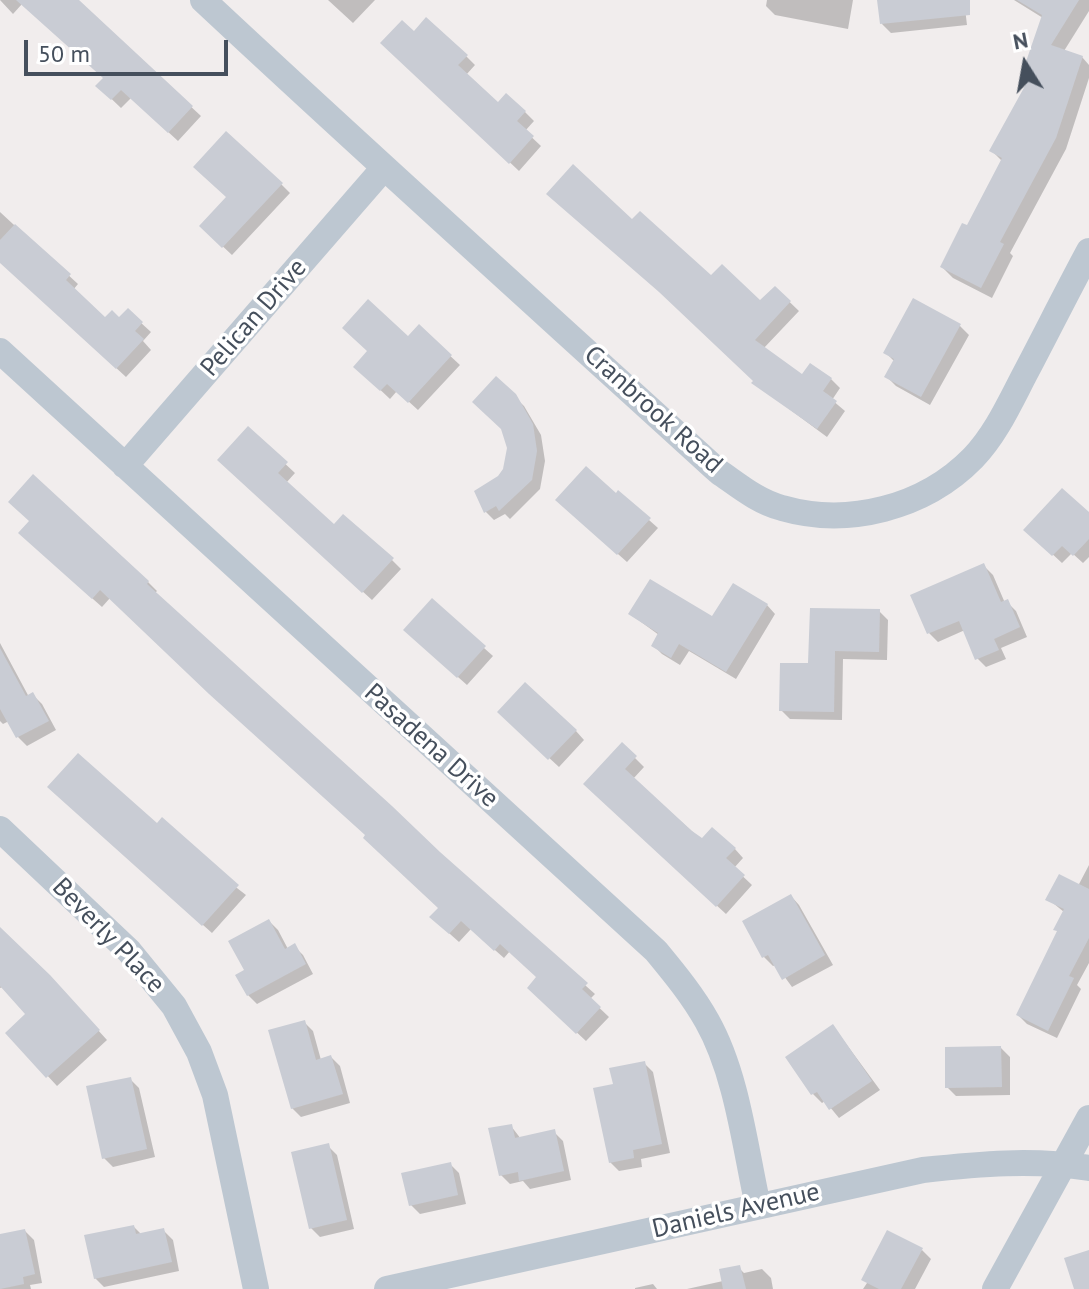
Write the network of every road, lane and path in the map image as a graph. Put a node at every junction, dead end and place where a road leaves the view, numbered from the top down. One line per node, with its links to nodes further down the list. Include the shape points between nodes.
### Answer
1 (203, 0): 2 (street, Cranbrook Road)
2 (383, 169): 3 (street, Cranbrook Road, via 719,472 779,508 815,515 849,516 919,497 973,458 998,426); 5 (street, Pelican Drive)
3 (1089, 251)
4 (0, 351): 5 (street, Pasadena Drive)
5 (125, 466): 9 (street, Pasadena Drive, via 656,951 686,987 727,1066)
6 (0, 829): 11 (street, Beverly Place, via 129,951 174,1006 215,1095)
7 (1089, 1118): 8 (street)
8 (1076, 1166): 9 (street, Daniels Avenue, via 989,1162 923,1170); 13 (street)
9 (758, 1206): 10 (street, Daniels Avenue)
10 (458, 1281): 12 (street, Daniels Avenue)
11 (256, 1289)
12 (387, 1289)
13 (995, 1289)

